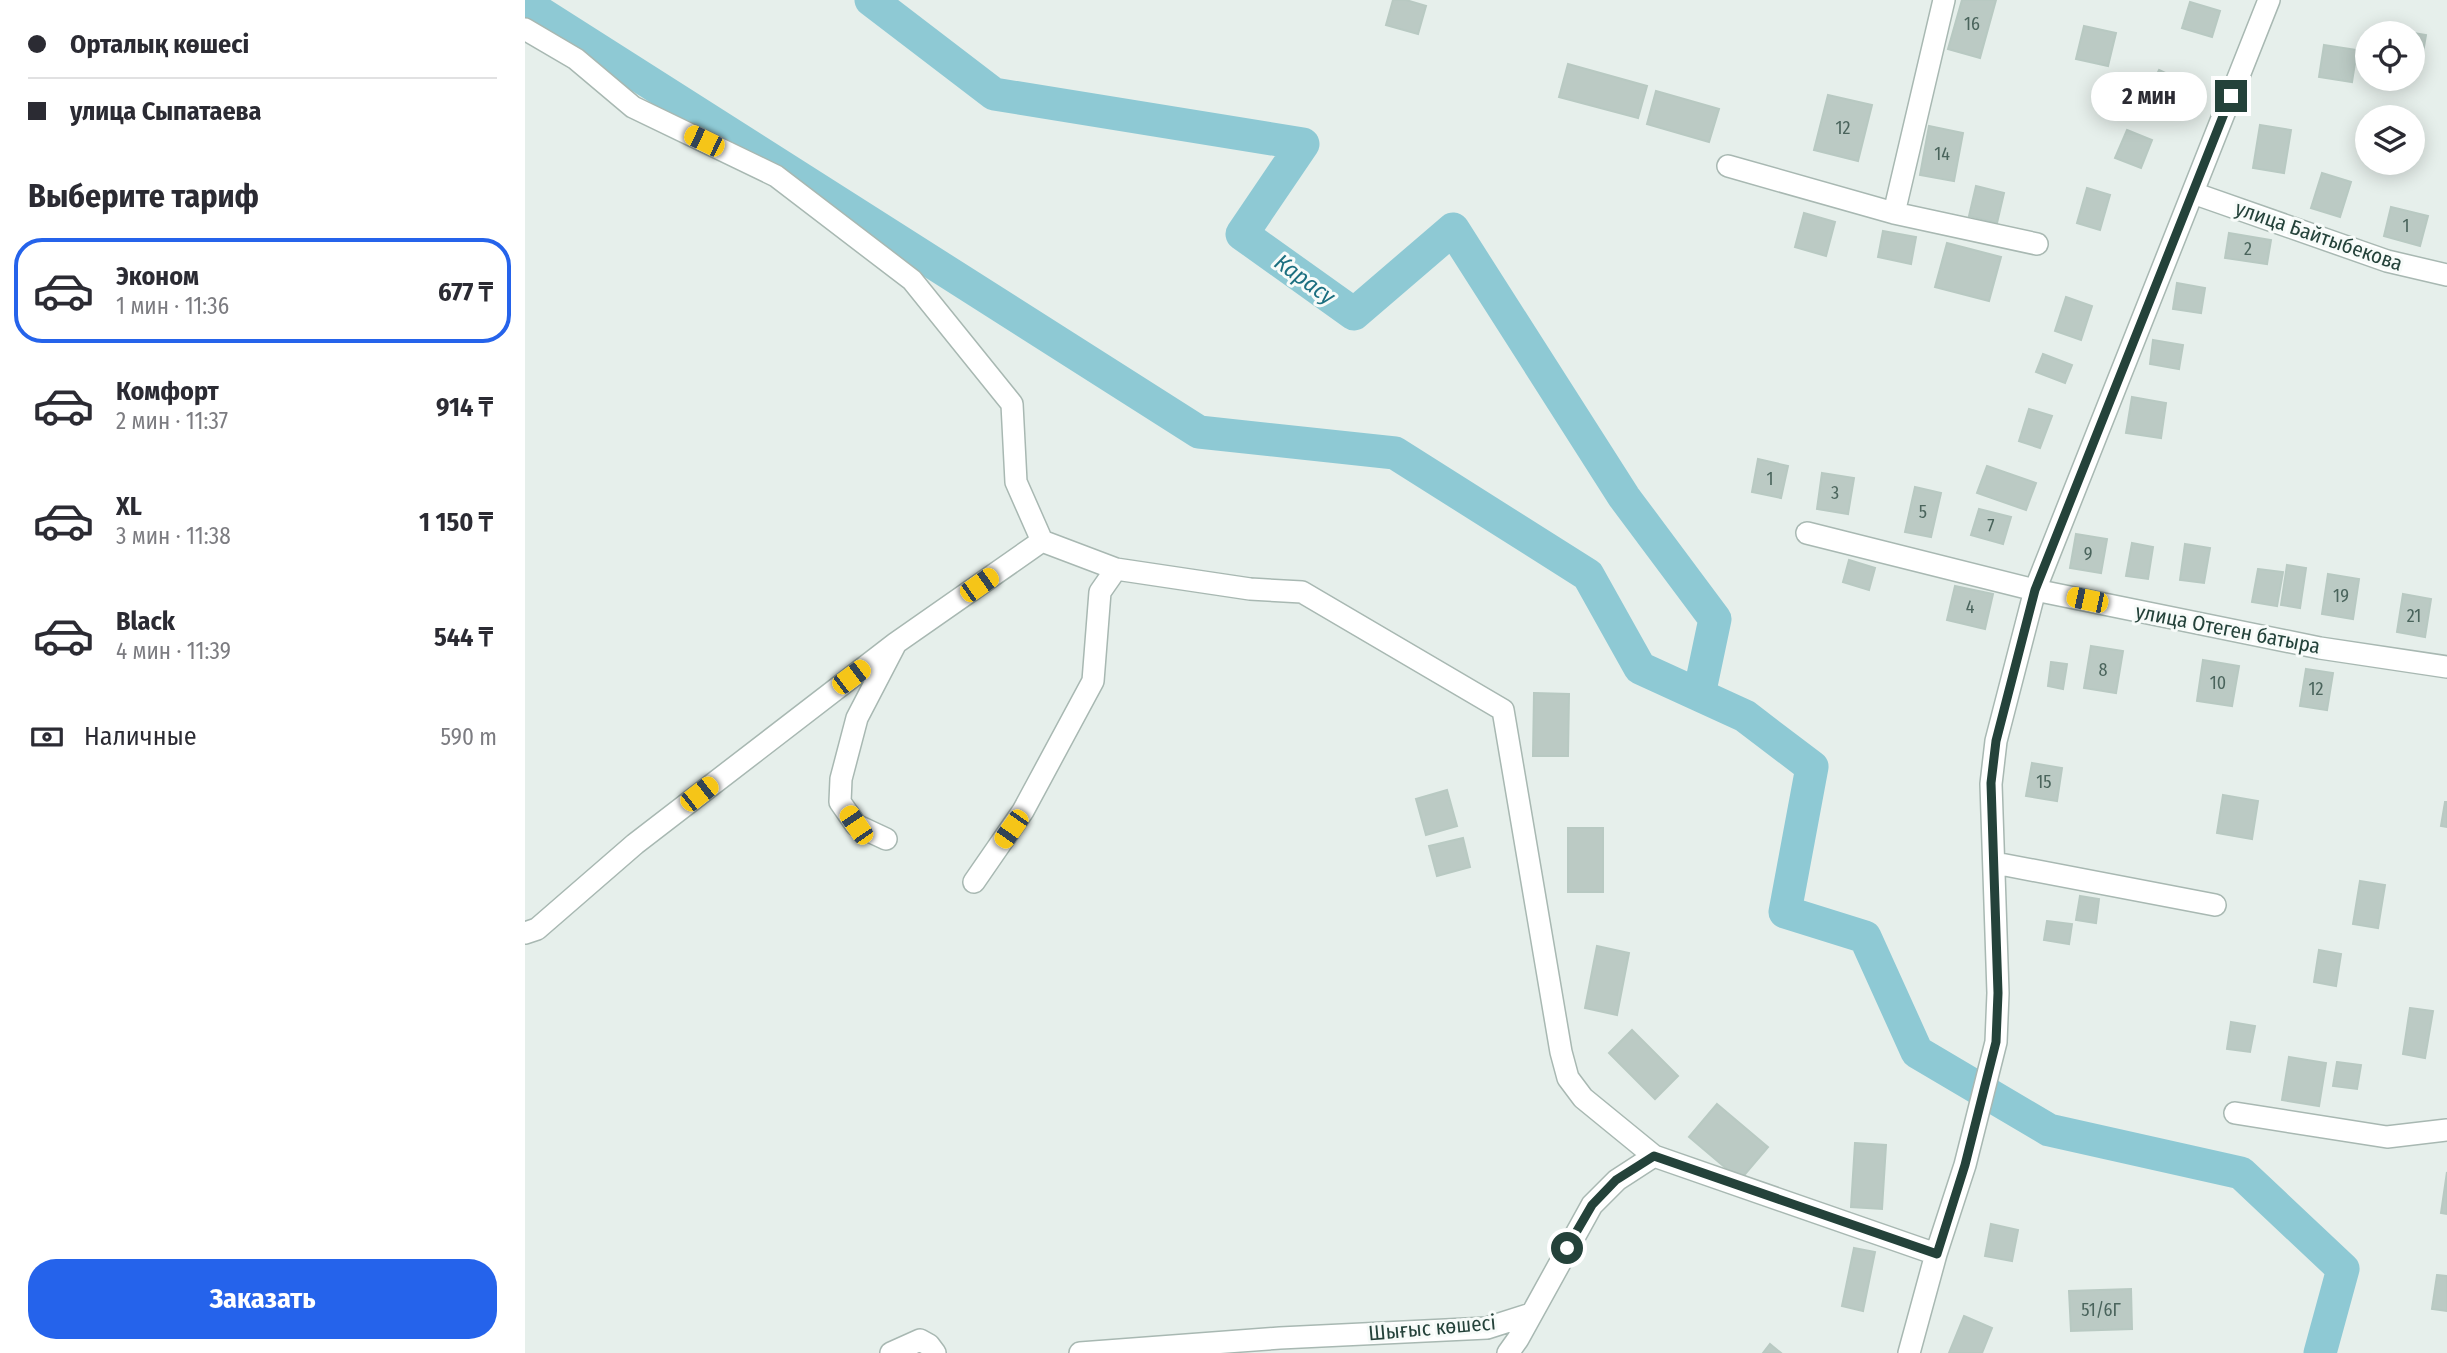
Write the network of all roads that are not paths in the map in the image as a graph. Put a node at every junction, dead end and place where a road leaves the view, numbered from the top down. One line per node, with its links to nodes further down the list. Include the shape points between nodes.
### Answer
1 (1944, 0): 6 (street)
2 (2269, 0): 5 (street)
3 (525, 29): 10 (street, via 576,59 633,107 776,176 912,280 1012,404 1016,482)
4 (1728, 166): 6 (street)
5 (2193, 193): 8 (street, улица Байтыбекова, via 2387,261); 12 (street)
6 (1894, 213): 7 (street)
7 (2037, 244)
8 (2447, 275)
9 (1807, 533): 12 (street, улица Отеген батыра)
10 (1042, 541): 11 (street); 13 (street)
11 (1116, 569): 17 (street, via 1100,592 1093,681 1023,811); 22 (street, via 1302,592 1503,710 1568,1078 1583,1098)
12 (2035, 590): 14 (street, улица Отеген батыра, via 2320,648); 16 (street, via 1996,741 1991,783)
13 (896, 643): 15 (street, via 857,718 841,779 840,802 856,825); 19 (street, via 635,844 537,929)
14 (2447, 667)
15 (886, 839)
16 (1995, 863): 18 (street); 23 (street, via 1996,1042)
17 (974, 882)
18 (2215, 905)
19 (525, 933)
20 (2235, 1113): 21 (street, via 2387,1138)
21 (2447, 1130)
22 (1654, 1156): 23 (street); 24 (street, via 1616,1180 1592,1205)
23 (1937, 1254): 29 (street)
24 (1531, 1314): 27 (street, Шығыс көшесі, via 1487,1328); 28 (street)
25 (891, 1353): 26 (street, via 920,1340)
26 (935, 1353)
27 (1080, 1353)
28 (1508, 1353)
29 (1909, 1353)

